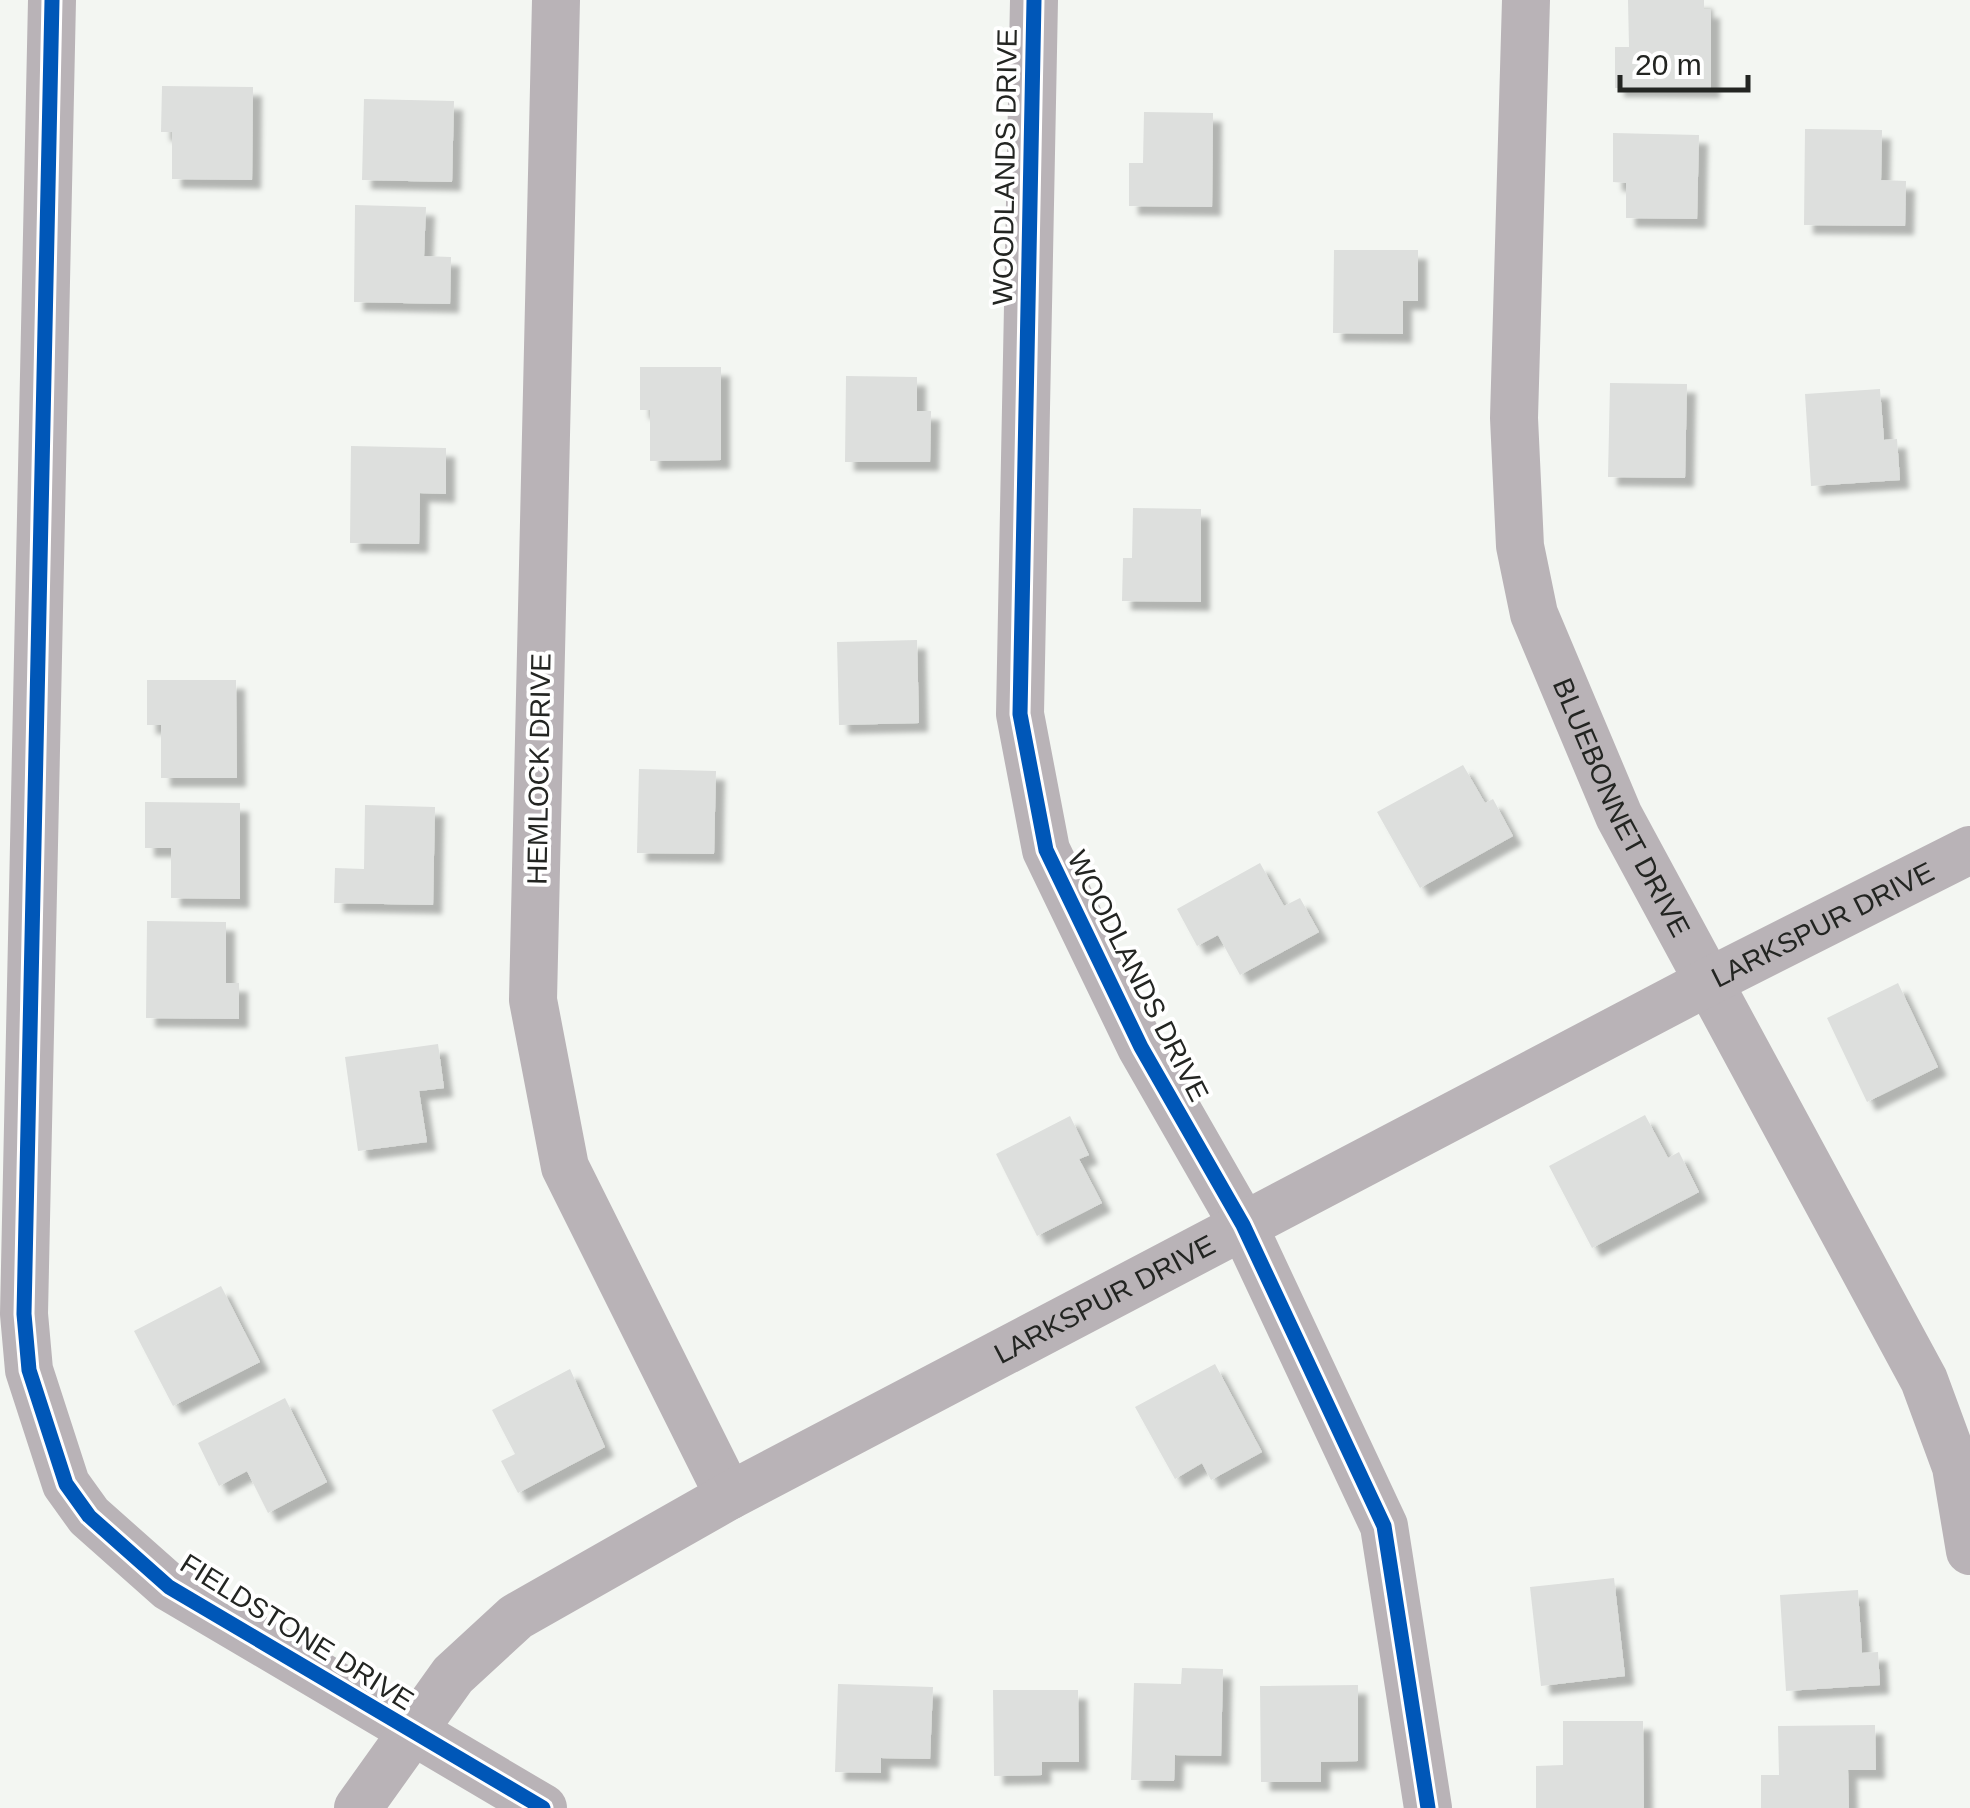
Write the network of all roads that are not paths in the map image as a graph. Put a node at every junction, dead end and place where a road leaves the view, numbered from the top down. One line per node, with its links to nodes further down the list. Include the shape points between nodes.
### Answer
1 (52, 0): 10 (street, FIELDSTONE DRIVE, via 24,1294 29,1370 66,1484 89,1516 170,1587)
2 (556, 0): 8 (street, HEMLOCK DRIVE, via 533,1000 565,1167)
3 (1034, 0): 7 (street, WOODLANDS DRIVE, via 1020,714 1046,850 1141,1047)
4 (1526, 0): 6 (street, BLUEBONNET DRIVE, via 1514,418 1520,546 1534,614 1583,739)
5 (1970, 850): 6 (street, LARKSPUR DRIVE)
6 (1708, 982): 7 (street, LARKSPUR DRIVE); 9 (street, BLUEBONNET DRIVE, via 1924,1380 1956,1467)
7 (1243, 1225): 8 (street, LARKSPUR DRIVE); 13 (street, WOODLANDS DRIVE, via 1384,1526)
8 (729, 1496): 10 (street, LARKSPUR DRIVE, via 516,1617 453,1675)
9 (1970, 1551)
10 (410, 1732): 11 (street, LARKSPUR DRIVE); 12 (street, FIELDSTONE DRIVE)
11 (358, 1808)
12 (543, 1808)
13 (1428, 1808)

